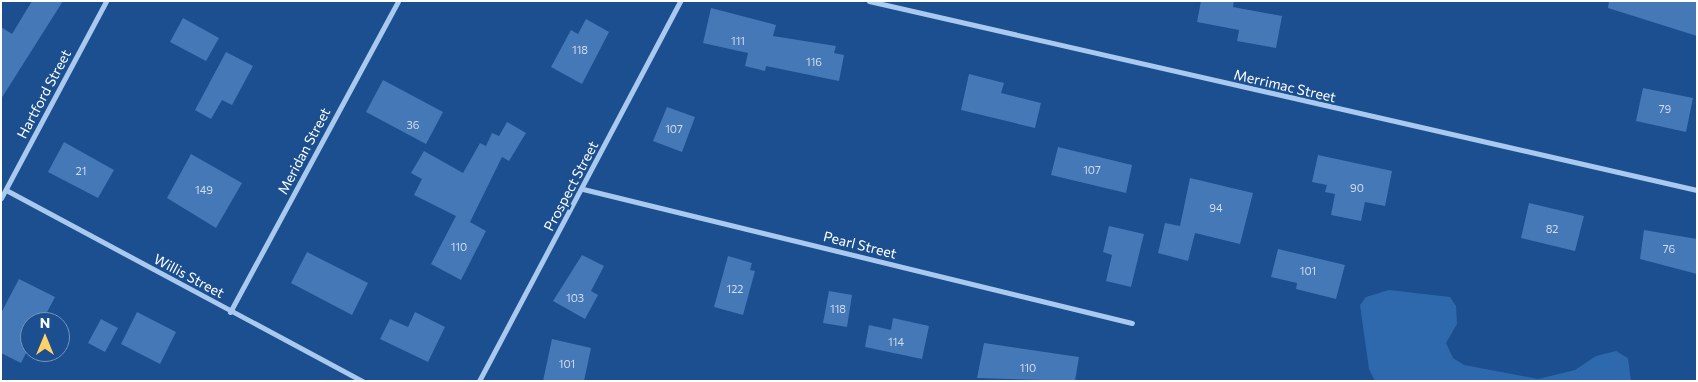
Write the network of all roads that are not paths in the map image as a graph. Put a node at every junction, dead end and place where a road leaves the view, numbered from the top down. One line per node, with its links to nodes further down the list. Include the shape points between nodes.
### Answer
1 (106, 1): 6 (street, Hartford Street)
2 (398, 1): 9 (street, Meridan Street)
3 (680, 1): 5 (street, Prospect Street)
4 (869, 1): 7 (street, Merrimac Street)
5 (583, 189): 10 (street, Pearl Street); 12 (street, Prospect Street)
6 (6, 190): 8 (street, Hartford Street); 9 (street, Willis Street)
7 (1697, 190)
8 (1, 198)
9 (230, 312): 11 (street, Willis Street)
10 (1132, 323)
11 (362, 381)
12 (479, 381)

